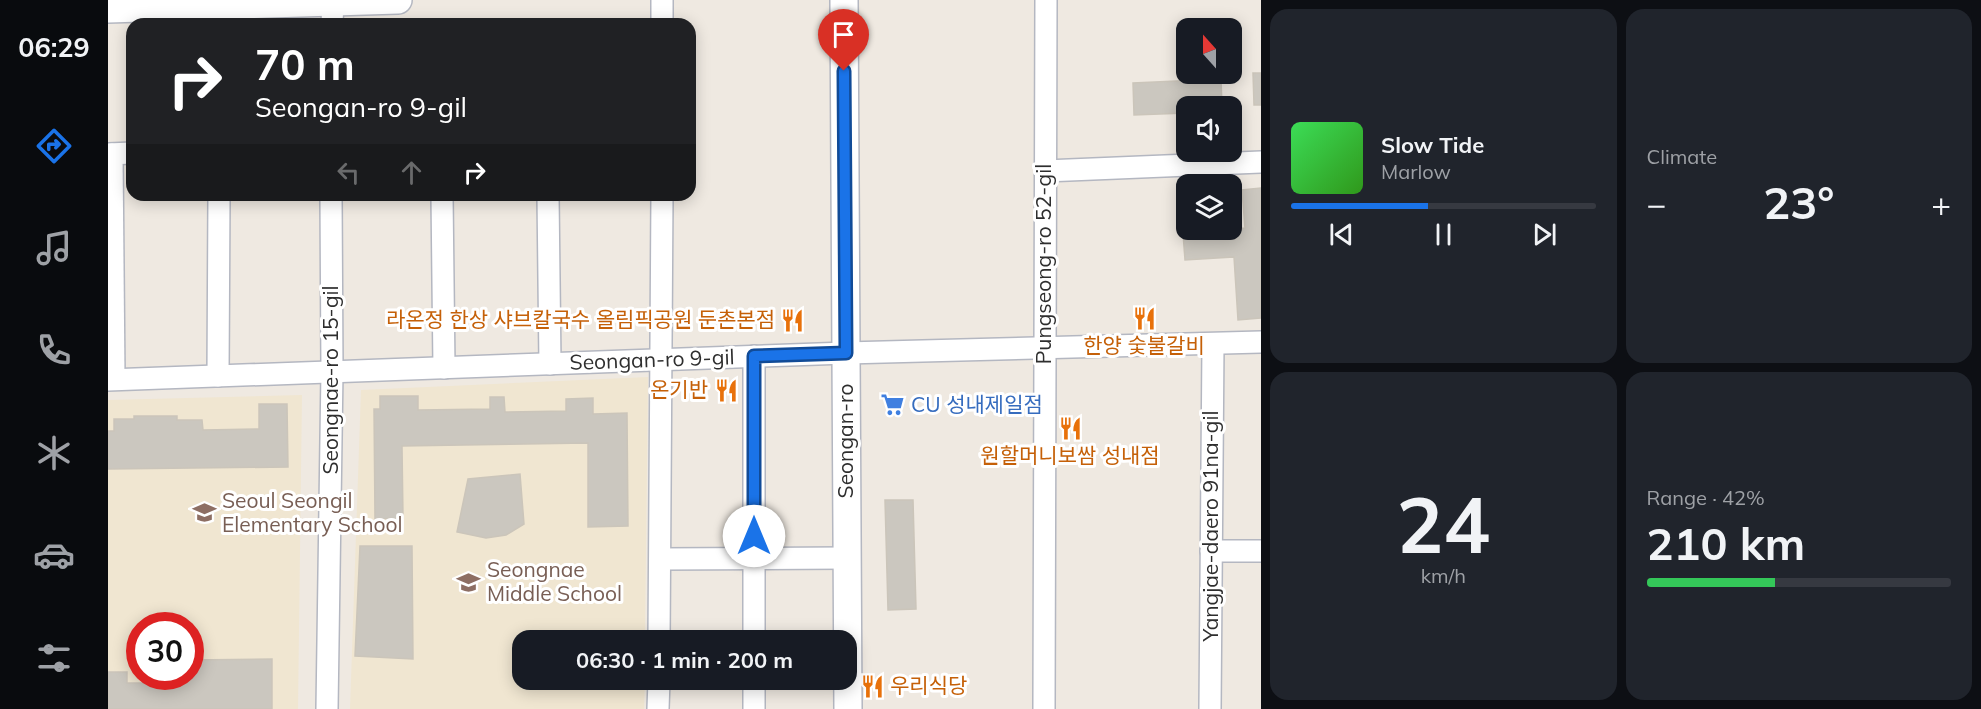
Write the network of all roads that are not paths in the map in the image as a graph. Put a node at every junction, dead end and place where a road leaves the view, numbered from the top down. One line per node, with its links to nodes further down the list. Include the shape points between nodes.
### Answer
1 (398, 0): 6 (street)
2 (662, 0): 7 (street)
3 (844, 0): 19 (street, Seongan-ro)
4 (1046, 0): 10 (street, Pungseong-ro 52-gil)
5 (108, 9): 6 (street)
6 (332, 9)
7 (662, 18)
8 (118, 154): 26 (street, Seongan-ro 9-gil)
9 (1261, 162): 10 (street)
10 (1045, 171): 18 (street, Pungseong-ro 52-gil)
11 (219, 201): 25 (street)
12 (331, 201): 24 (street, Seongnae-ro 15-gil)
13 (442, 201): 23 (street)
14 (548, 201): 22 (street, Seongan-ro 9-gil)
15 (662, 201): 21 (street)
16 (1261, 342): 17 (street, Seongan-ro 9-gil)
17 (1213, 344): 18 (street, Seongan-ro 9-gil); 28 (street, Yangjae-daero 91na-gil)
18 (1044, 348): 19 (street, Seongan-ro 9-gil); 40 (street, Pungseong-ro 52-gil)
19 (846, 353): 20 (street, Seongan-ro 9-gil); 30 (street, Seongan-ro)
20 (754, 356): 21 (street, Seongan-ro 9-gil); 29 (street, Seongan-ro 9-gil)
21 (661, 360): 22 (street, Seongan-ro 9-gil); 31 (street)
22 (550, 364): 23 (street, Seongan-ro 9-gil)
23 (444, 368): 24 (street, Seongan-ro 9-gil)
24 (332, 371): 25 (street, Seongan-ro 9-gil); 36 (street, Seongnae-ro 15-gil)
25 (218, 376): 26 (street, Seongan-ro 9-gil)
26 (111, 380)
27 (1261, 550): 28 (street)
28 (1211, 551): 41 (street, Yangjae-daero 91na-gil)
29 (754, 558): 30 (street); 31 (street); 33 (street, Seongan-ro 9-gil)
30 (847, 558): 39 (street, Seongan-ro)
31 (660, 559): 32 (street)
32 (659, 630)
33 (754, 630)
34 (659, 690): 37 (street)
35 (754, 690): 38 (street)
36 (327, 709)
37 (658, 709)
38 (754, 709)
39 (848, 709)
40 (1044, 709)
41 (1210, 709)

